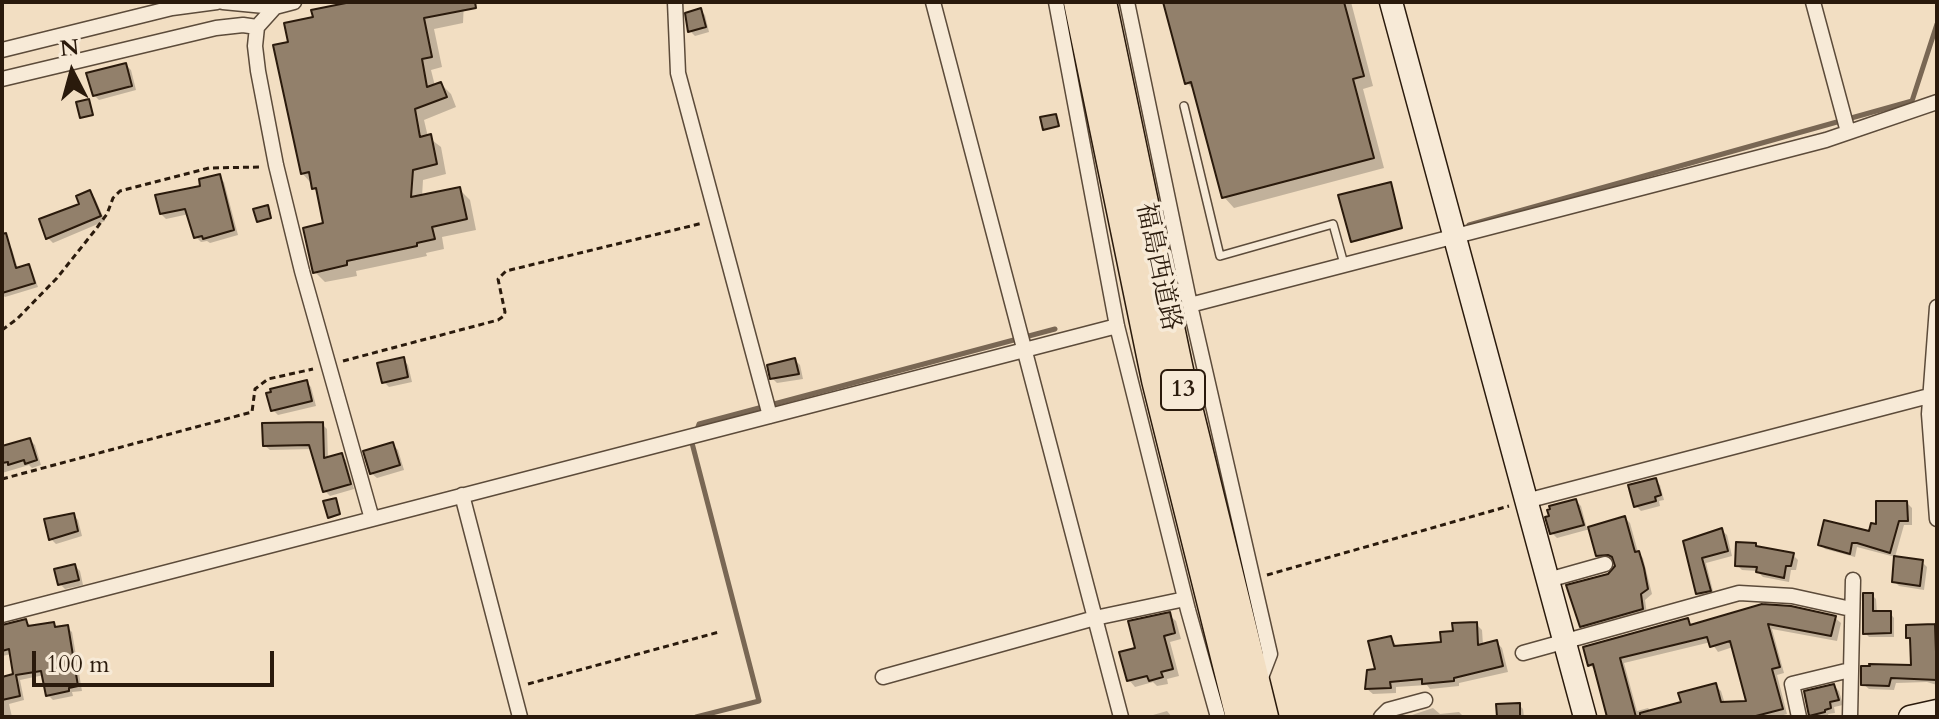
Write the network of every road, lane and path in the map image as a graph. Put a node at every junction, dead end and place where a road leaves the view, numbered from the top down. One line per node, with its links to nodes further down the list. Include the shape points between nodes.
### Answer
1 (220, 2): 11 (street); 13 (street, via 172,8)
2 (294, 2): 11 (street)
3 (675, 2): 20 (street, via 678,73)
4 (933, 2): 28 (street)
5 (1056, 2): 25 (street)
6 (1078, 2): 14 (highway, 福島西道路 / 13)
7 (1102, 2): 14 (highway, 福島西道路 / 13)
8 (1127, 2): 23 (street)
9 (1391, 2): 21 (street)
10 (1813, 2): 18 (street)
11 (275, 7): 12 (street)
12 (257, 27): 15 (street, via 216,28); 19 (street, via 258,71)
13 (2, 50)
14 (1102, 61): 50 (highway, 福島西道路 / 13); 57 (highway, 福島西道路 / 13, via 1156,380)
15 (2, 79)
16 (1937, 102): 18 (street)
17 (1184, 106): 22 (lane, via 1220,256 1333,224)
18 (1848, 132): 21 (street)
19 (276, 165): 26 (path, via 209,168 120,191 57,278); 29 (street)
20 (717, 220): 29 (path, via 506,271 498,279 505,312 498,320); 31 (street)
21 (1453, 238): 22 (street); 34 (street)
22 (1345, 266): 23 (street)
23 (1190, 305): 38 (street)
24 (1937, 307): 27 (street)
25 (1117, 326): 28 (street); 41 (street)
26 (2, 330)
27 (1935, 350): 30 (street)
28 (1024, 351): 31 (street); 44 (street)
29 (329, 365): 32 (path, via 268,379 255,389 252,412); 35 (street)
30 (1929, 396): 34 (street); 36 (street)
31 (770, 416): 33 (street)
32 (2, 479)
33 (462, 495): 35 (street); 51 (street)
34 (1526, 501): 38 (path); 39 (street)
35 (372, 519): 43 (street)
36 (1937, 519)
37 (1605, 564): 39 (street)
38 (1251, 579): 50 (street, via 1270,654)
39 (1548, 580): 46 (street)
40 (1853, 580): 42 (street)
41 (1185, 599): 44 (street); 56 (street)
42 (1851, 609): 46 (street, via 1792,596 1739,593); 48 (street)
43 (2, 615)
44 (1095, 618): 49 (street); 55 (street)
45 (719, 632): 51 (path)
46 (1565, 642): 47 (street); 60 (street)
47 (1523, 653)
48 (1850, 670): 61 (street, via 1792,684); 62 (street)
49 (883, 677)
50 (1256, 688): 58 (highway, 福島西道路 / 13)
51 (513, 689): 54 (street)
52 (1425, 700): 59 (street, via 1388,710)
53 (1937, 711): 63 (street)
54 (520, 717)
55 (1121, 717)
56 (1218, 717)
57 (1240, 717)
58 (1264, 717)
59 (1381, 717)
60 (1585, 717)
61 (1799, 717)
62 (1850, 717)
63 (1910, 717)

